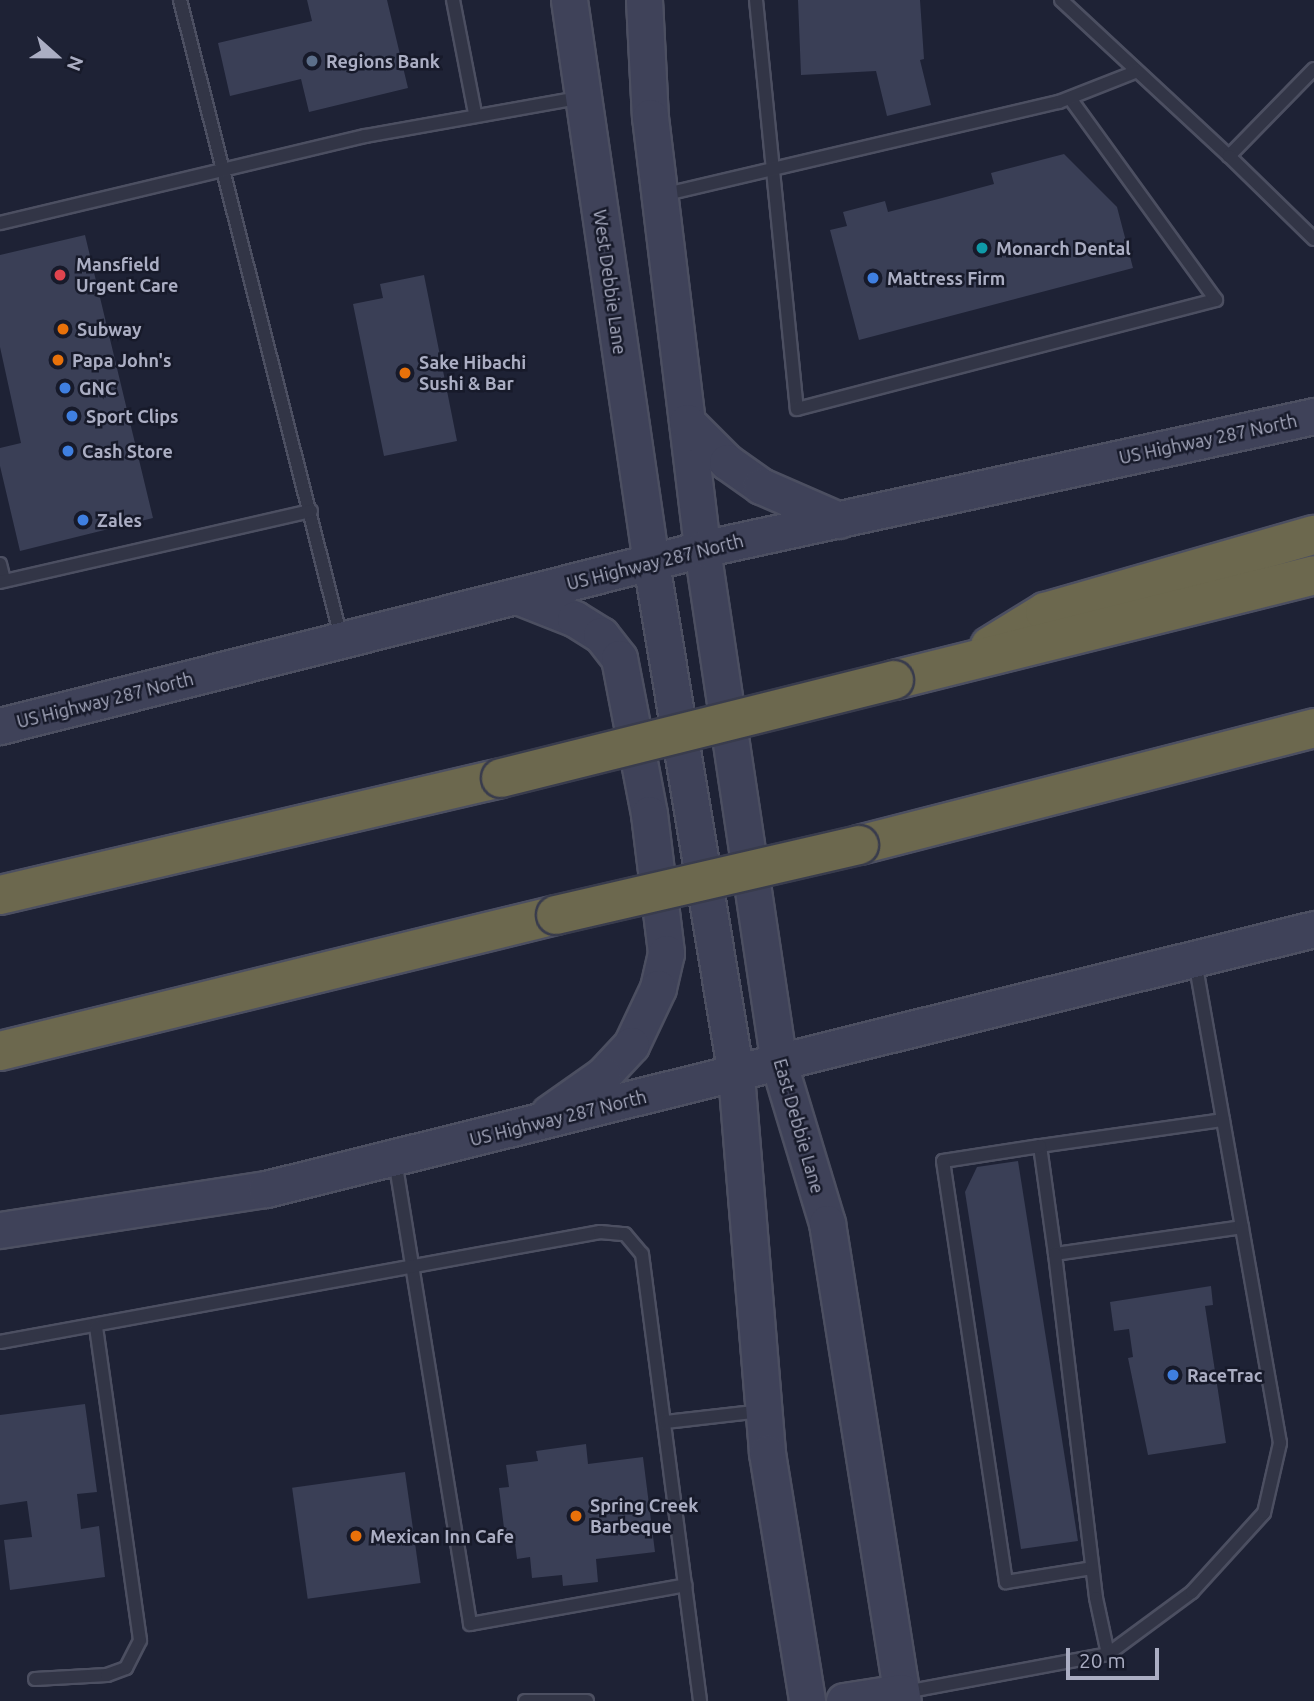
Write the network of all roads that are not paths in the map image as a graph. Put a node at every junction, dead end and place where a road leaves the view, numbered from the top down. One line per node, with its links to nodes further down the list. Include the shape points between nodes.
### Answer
1 (180, 0): 14 (lane)
2 (453, 0): 11 (lane)
3 (569, 0): 9 (main road, West Debbie Lane)
4 (644, 0): 15 (main road, via 650,117)
5 (756, 0): 13 (lane)
6 (1060, 0): 8 (lane)
7 (1314, 69): 12 (lane)
8 (1135, 72): 10 (lane); 12 (lane)
9 (583, 97): 11 (lane); 24 (main road, West Debbie Lane)
10 (1070, 98): 13 (lane); 13 (lane, via 1216,299 797,409)
11 (475, 113): 14 (lane)
12 (1229, 156): 17 (lane)
13 (770, 168): 15 (lane)
14 (223, 170): 16 (lane); 20 (lane)
15 (661, 195): 19 (main road)
16 (0, 223)
17 (1314, 239)
18 (1314, 416): 21 (main road, US Highway 287 North)
19 (687, 422): 21 (main road, via 727,462 761,486); 23 (main road)
20 (312, 510): 27 (lane); 29 (lane)
21 (839, 520): 23 (main road, US Highway 287 North)
22 (1314, 535): 30 (highway, via 1045,612)
23 (702, 550): 24 (main road, US Highway 287 North); 41 (main road, East Debbie Lane)
24 (652, 563): 28 (main road, US Highway 287 North); 42 (main road)
25 (0, 564): 27 (lane)
26 (1314, 575): 30 (highway)
27 (2, 581)
28 (517, 596): 29 (main road, US Highway 287 North); 44 (main road, via 575,619 601,635 619,658 649,814 666,953 658,988 631,1045 603,1075)
29 (341, 638): 31 (main road, US Highway 287 North)
30 (960, 666): 35 (highway, bridge)
31 (0, 726)
32 (1314, 728): 34 (highway)
33 (1314, 742): 34 (highway)
34 (1222, 751): 40 (highway, bridge, via 859,845)
35 (80, 875): 36 (highway); 37 (highway)
36 (0, 884)
37 (0, 895)
38 (1314, 929): 39 (main road, US Highway 287 North)
39 (1195, 958): 41 (main road, US Highway 287 North); 43 (lane)
40 (0, 1051)
41 (779, 1064): 42 (main road, US Highway 287 North); 59 (main road, East Debbie Lane, via 828,1223)
42 (736, 1075): 44 (main road, US Highway 287 North); 53 (main road)
43 (1223, 1120): 45 (lane); 47 (lane)
44 (535, 1124): 46 (main road, US Highway 287 North)
45 (1040, 1146): 49 (lane); 55 (lane, via 943,1161 1006,1582)
46 (395, 1158): 48 (main road, US Highway 287 North, via 266,1189); 50 (lane)
47 (1242, 1227): 49 (lane); 57 (lane, via 1280,1443 1264,1513 1192,1592)
48 (0, 1230)
49 (1055, 1254): 55 (lane)
50 (413, 1268): 51 (lane); 54 (lane, via 600,1232 625,1234 642,1254); 56 (lane, via 470,1624)
51 (96, 1327): 52 (lane); 58 (lane, via 140,1640 126,1668 107,1675)
52 (0, 1342)
53 (765, 1411): 54 (lane); 63 (main road)
54 (665, 1422): 56 (lane)
55 (1093, 1568): 57 (lane)
56 (686, 1585): 62 (lane)
57 (1108, 1654): 59 (lane)
58 (35, 1679)
59 (902, 1697): 64 (main road)
60 (525, 1701): 61 (lane)
61 (587, 1701)
62 (700, 1701)
63 (807, 1701)
64 (844, 1701)

